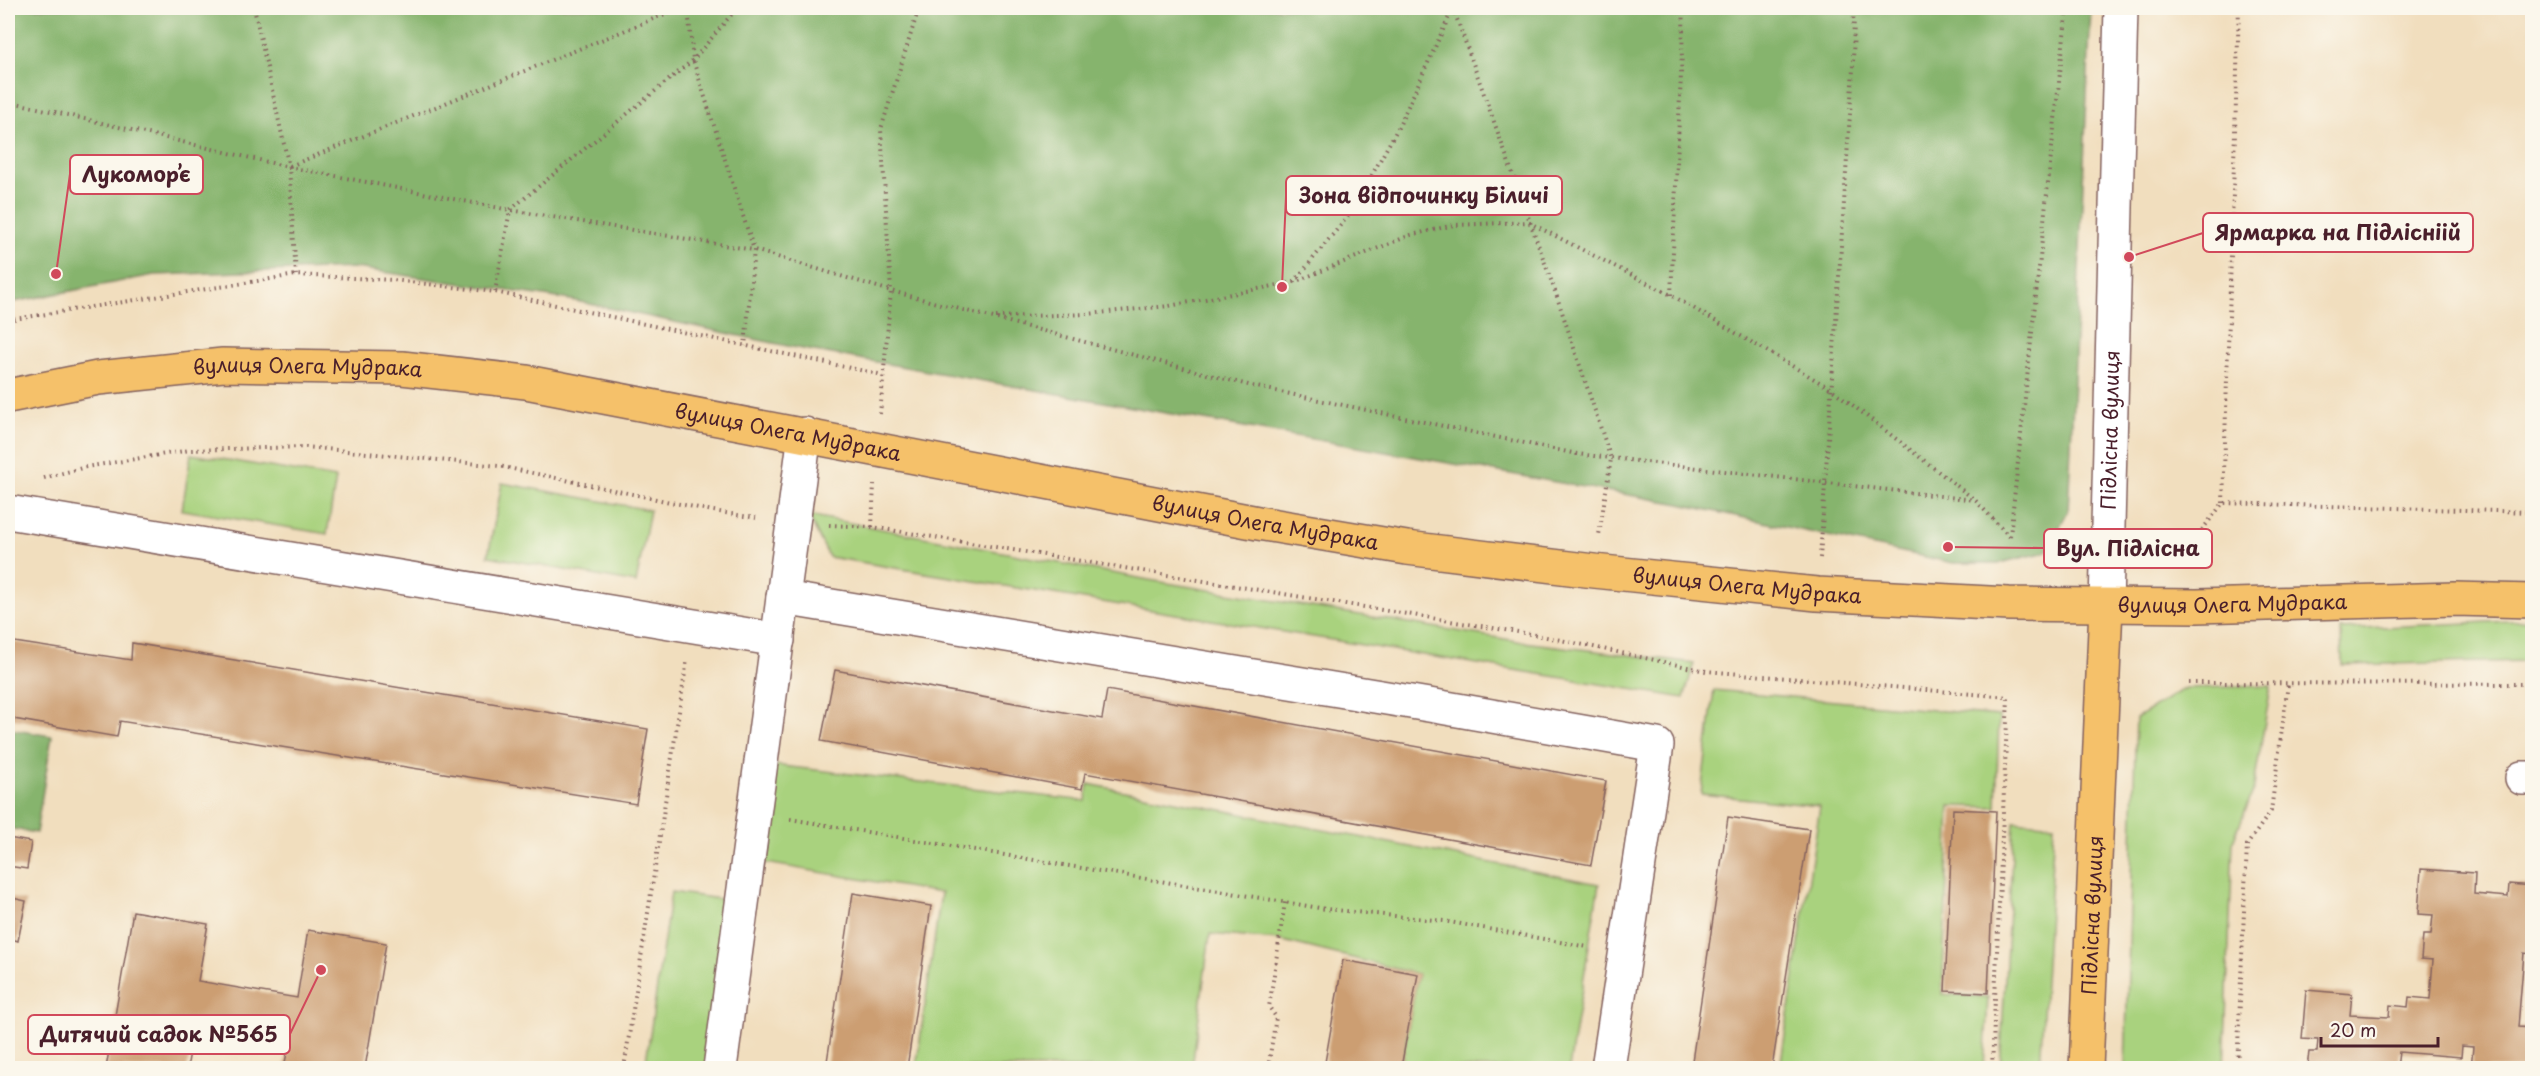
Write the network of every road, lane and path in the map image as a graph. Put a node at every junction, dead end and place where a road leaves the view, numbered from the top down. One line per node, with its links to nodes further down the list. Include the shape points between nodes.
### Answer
1 (254, 8): 14 (path)
2 (680, 8): 14 (path)
3 (688, 8): 12 (path)
4 (737, 8): 12 (path)
5 (919, 8): 20 (path, via 881,129)
6 (1453, 8): 16 (path); 19 (path, via 1399,126 1352,211)
7 (1684, 8): 22 (path)
8 (1854, 8): 27 (path)
9 (2067, 8): 34 (path, via 2010,537)
10 (2121, 8): 44 (street, Підлісна вулиця)
11 (2239, 8): 35 (path)
12 (693, 60): 15 (path); 17 (path)
13 (8, 101): 14 (path)
14 (289, 167): 15 (path); 18 (path)
15 (510, 210): 17 (path); 21 (path)
16 (1528, 222): 19 (path, via 1454,225 1411,235); 22 (path); 31 (path)
17 (754, 250): 20 (path); 25 (path)
18 (296, 275): 21 (path, via 393,280); 24 (path)
19 (1294, 282): 23 (path, via 1169,306)
20 (891, 291): 23 (path); 26 (path)
21 (495, 292): 25 (path)
22 (1671, 295): 27 (path)
23 (992, 318): 31 (path, via 1252,386)
24 (8, 320)
25 (745, 346): 26 (path)
26 (884, 375): 30 (path)
27 (1833, 390): 33 (path); 34 (path)
28 (8, 396): 29 (main road, вулиця Олега Мудрака, via 98,378 223,364 402,368 526,381)
29 (805, 434): 30 (main road, вулиця Олега Мудрака); 38 (street)
30 (876, 448): 40 (main road, вулиця Олега Мудрака, via 1258,523 1407,548)
31 (1611, 459): 33 (path); 40 (path)
32 (41, 479): 38 (path, via 86,467 190,450 306,447 498,466)
33 (1825, 483): 34 (path); 41 (path)
34 (1975, 500)
35 (2223, 503): 36 (path); 39 (path)
36 (2532, 512)
37 (8, 513): 45 (street)
38 (792, 524): 42 (street); 57 (path, via 872,527 1162,573 1542,636 1706,671 2008,697)
39 (2202, 530)
40 (1594, 571): 41 (main road, вулиця Олега Мудрака)
41 (1817, 594): 44 (main road, вулиця Олега Мудрака)
42 (783, 598): 46 (street); 52 (street, via 1657,745)
43 (2532, 601): 44 (main road, вулиця Олега Мудрака)
44 (2106, 606): 58 (main road, Підлісна вулиця)
45 (693, 627): 46 (street); 53 (path)
46 (778, 640): 54 (street)
47 (2189, 682): 48 (path)
48 (2288, 684): 49 (path); 59 (path, via 2271,811 2247,845)
49 (2532, 684)
50 (787, 818): 51 (path)
51 (1286, 902): 52 (path, via 1444,921); 55 (path, via 1269,1007 1276,1017)
52 (1625, 954): 56 (street)
53 (624, 1068)
54 (720, 1068)
55 (1268, 1068)
56 (1608, 1068)
57 (1992, 1068)
58 (2086, 1068)
59 (2237, 1068)

